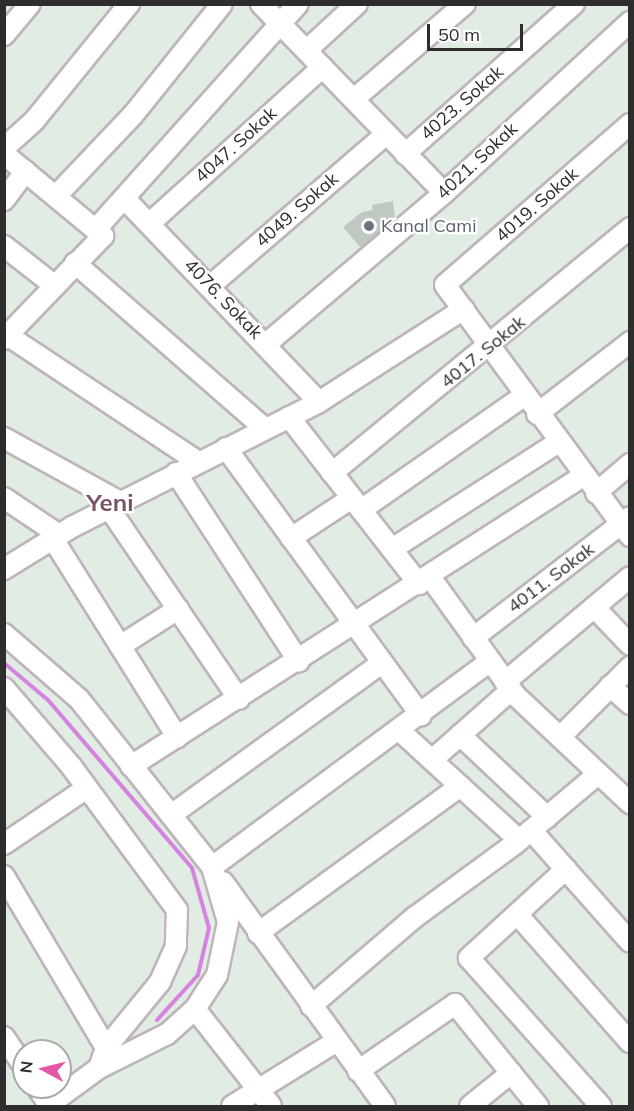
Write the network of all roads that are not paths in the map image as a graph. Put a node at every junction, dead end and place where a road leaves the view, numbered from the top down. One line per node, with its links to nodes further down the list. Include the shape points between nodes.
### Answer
1 (30, 4): 11 (street)
2 (129, 4): 17 (street, via 34,121)
3 (222, 4): 22 (street, via 133,115)
4 (261, 4): 10 (street)
5 (298, 4): 10 (street)
6 (357, 4): 12 (street)
7 (465, 4): 14 (street)
8 (574, 4): 19 (street, 4023. Sokak)
9 (630, 22): 21 (street, 4021. Sokak)
10 (283, 26): 12 (street); 23 (street)
11 (4, 35)
12 (307, 50): 13 (street)
13 (323, 67): 14 (street); 25 (street, 4047. Sokak)
14 (354, 99): 16 (street)
15 (630, 124): 32 (street, 4019. Sokak, via 445,285)
16 (385, 135): 19 (street); 31 (street, 4049. Sokak)
17 (4, 148)
18 (4, 154): 20 (street)
19 (405, 154): 21 (street)
20 (26, 171): 22 (street); 24 (street)
21 (444, 192): 35 (street, 4021. Sokak)
22 (56, 196): 27 (street)
23 (124, 198): 25 (street, 4076. Sokak); 27 (street)
24 (4, 200)
25 (149, 224): 31 (street, 4076. Sokak)
26 (630, 228): 36 (street, 4017. Sokak)
27 (96, 229): 29 (street, via 103,236)
28 (4, 246): 30 (street)
29 (75, 263): 30 (street); 41 (street)
30 (54, 285): 33 (street)
31 (210, 286): 35 (street, 4076. Sokak)
32 (464, 309): 36 (street); 38 (street)
33 (6, 336): 45 (street)
34 (630, 342): 39 (street)
35 (266, 344): 38 (street, 4076. Sokak)
36 (492, 346): 37 (street); 48 (street, 4017. Sokak)
37 (525, 395): 39 (street); 52 (street)
38 (320, 402): 40 (street)
39 (537, 414): 43 (street)
40 (289, 417): 41 (street); 48 (street)
41 (265, 429): 44 (street)
42 (4, 438): 53 (street)
43 (557, 443): 49 (street); 57 (street)
44 (226, 448): 45 (street); 56 (street)
45 (198, 462): 47 (street)
46 (630, 464): 50 (street)
47 (176, 473): 53 (street); 68 (street)
48 (332, 473): 52 (street)
49 (583, 477): 50 (street); 60 (street)
50 (596, 493): 54 (street)
51 (4, 498): 55 (street)
52 (357, 504): 56 (street); 57 (street)
53 (114, 505): 55 (street); 62 (street)
54 (627, 526): 65 (street, 4011. Sokak)
55 (56, 537): 58 (street); 67 (street)
56 (291, 538): 63 (street)
57 (393, 549): 60 (street)
58 (4, 569)
59 (630, 577): 61 (street)
60 (425, 580): 63 (street); 65 (street)
61 (594, 607): 66 (street); 72 (street)
62 (178, 609): 67 (street); 75 (street)
63 (355, 626): 68 (street); 70 (street)
64 (4, 634): 83 (street, via 79,699)
65 (472, 638): 69 (street)
66 (630, 645)
67 (120, 646): 80 (street)
68 (299, 662): 75 (street)
69 (489, 662): 72 (street); 77 (street)
70 (382, 663): 77 (street); 88 (street)
71 (630, 667): 73 (street)
72 (508, 686): 79 (street); 81 (street)
73 (610, 686): 76 (street); 81 (street)
74 (4, 688): 86 (street)
75 (239, 699): 80 (street)
76 (630, 704)
77 (421, 714): 78 (street)
78 (399, 730): 82 (street); 93 (street)
79 (460, 735): 82 (street); 89 (street)
80 (177, 737): 83 (street)
81 (560, 737): 84 (street)
82 (432, 760): 85 (street)
83 (131, 766): 88 (street)
84 (598, 774): 87 (street); 89 (street)
85 (460, 786): 90 (street); 96 (street)
86 (87, 788): 91 (street); 102 (street, via 177,910 176,946 160,982)
87 (630, 803)
88 (171, 815): 93 (street)
89 (547, 817): 90 (street)
90 (525, 835): 92 (street); 98 (street, via 416,917)
91 (4, 844)
92 (566, 869): 95 (street); 97 (street)
93 (214, 870): 96 (street); 99 (street, via 228,922 218,975)
94 (4, 876): 102 (street)
95 (517, 914): 101 (street); 113 (street, via 469,957)
96 (258, 933): 98 (street)
97 (630, 942)
98 (311, 1006): 100 (street)
99 (195, 1009): 103 (street, via 166,1034); 106 (street)
100 (337, 1041): 104 (street); 106 (street)
101 (630, 1042)
102 (106, 1048): 103 (street)
103 (99, 1068): 107 (street)
104 (358, 1071): 105 (street, via 455,1004); 110 (street)
105 (511, 1073): 111 (street); 112 (street)
106 (259, 1090): 108 (street); 109 (street)
107 (48, 1106)
108 (232, 1107)
109 (271, 1107)
110 (384, 1107)
111 (470, 1107)
112 (538, 1107)
113 (601, 1107)

